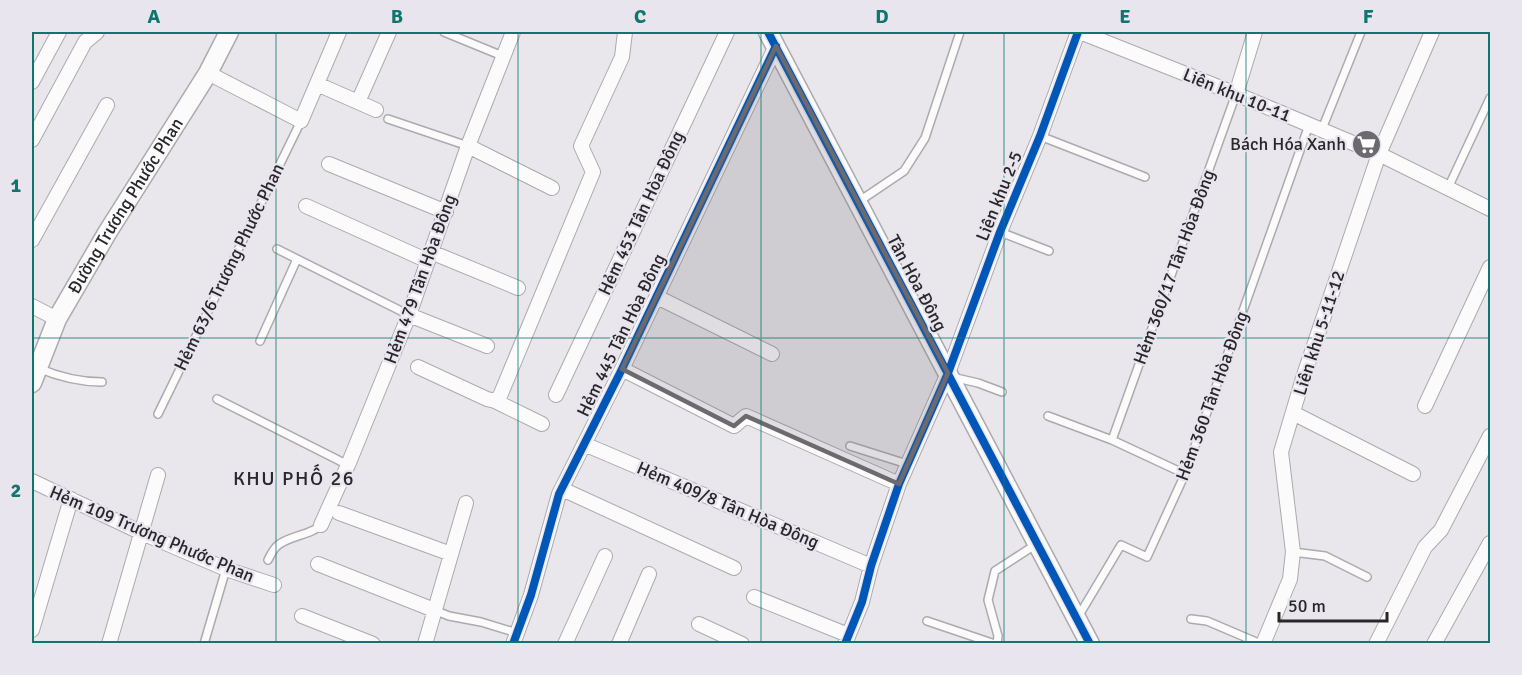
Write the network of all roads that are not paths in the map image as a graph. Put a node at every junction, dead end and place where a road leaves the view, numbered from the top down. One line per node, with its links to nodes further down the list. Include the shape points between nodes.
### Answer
1 (59, 32): 18 (street)
2 (97, 32): 28 (street, via 85,42)
3 (229, 32): 17 (street, Đường Trương Phước Phan)
4 (339, 32): 19 (street)
5 (388, 32): 22 (street)
6 (444, 32): 16 (lane)
7 (513, 32): 16 (street, Hẻm 479 Tân Hòa Đông)
8 (626, 32): 62 (street, via 622,57 581,146 593,172)
9 (727, 32): 60 (street, Hẻm 453 Tân Hòa Đông)
10 (960, 32): 35 (lane, via 925,138 904,171)
11 (1079, 32): 20 (street, Liên khu 10-11); 27 (street, Liên khu 2-5)
12 (1255, 32): 20 (street)
13 (1361, 32): 26 (lane, Hẻm 360 Tân Hòa Đông)
14 (1432, 32): 30 (street, Liên khu 5-11-12)
15 (772, 39): 35 (street, Tân Hòa Đông); 47 (street, Hẻm 445 Tân Hòa Đông)
16 (504, 57): 29 (street, Hẻm 479 Tân Hòa Đông)
17 (208, 73): 25 (street); 50 (street, Đường Trương Phước Phan)
18 (32, 82)
19 (317, 84): 22 (street); 25 (street)
20 (1236, 94): 26 (street, Liên khu 10-11); 69 (lane, Hẻm 360/17 Tân Hòa Đông)
21 (1491, 98): 34 (lane)
22 (358, 102): 24 (street)
23 (107, 105): 40 (street)
24 (382, 115): 29 (lane)
25 (301, 121): 65 (lane, Hẻm 63/6 Trương Phước Phan)
26 (1316, 127): 30 (street, Liên khu 10-11); 74 (lane, Hẻm 360 Tân Hòa Đông)
27 (1040, 136): 32 (lane); 39 (street, Liên khu 2-5)
28 (32, 140)
29 (468, 146): 33 (street); 38 (street, Hẻm 479 Tân Hòa Đông)
30 (1379, 154): 34 (street, Liên khu 10-11); 64 (street, Liên khu 5-11-12)
31 (329, 164): 38 (street)
32 (1145, 177)
33 (552, 188)
34 (1448, 188): 37 (street, Liên khu 10-11)
35 (858, 202): 56 (street, Tân Hòa Đông)
36 (306, 206): 43 (street)
37 (1491, 209)
38 (446, 212): 43 (street, Hẻm 479 Tân Hòa Đông)
39 (1000, 232): 42 (lane); 56 (street, Liên khu 2-5)
40 (32, 240)
41 (277, 249): 44 (lane)
42 (1048, 251)
43 (429, 256): 46 (street); 49 (street, Hẻm 479 Tân Hòa Đông)
44 (297, 259): 49 (lane); 51 (lane)
45 (1491, 267): 63 (street)
46 (518, 288)
47 (657, 297): 53 (street); 55 (street, Hẻm 445 Tân Hòa Đông)
48 (32, 306): 50 (street)
49 (409, 315): 52 (street); 73 (street, Hẻm 479 Tân Hòa Đông)
50 (57, 319): 57 (street, Đường Trương Phước Phan)
51 (260, 341)
52 (487, 346)
53 (772, 354)
54 (418, 367): 62 (street)
55 (622, 369): 70 (street, Hẻm 445 Tân Hòa Đông); 78 (street, via 734,426 746,417)
56 (948, 374): 59 (lane); 72 (street, Liên khu 2-5); 85 (street, Tân Hòa Đông)
57 (35, 376): 58 (lane)
58 (102, 382)
59 (1002, 392)
60 (556, 395)
61 (217, 399): 73 (lane)
62 (495, 401): 67 (street)
63 (1425, 405)
64 (1293, 413): 75 (street); 87 (street, Liên khu 5-11-12, via 1281,452)
65 (158, 414)
66 (1048, 416): 69 (lane)
67 (542, 424)
68 (1491, 436): 118 (street, via 1441,530 1425,547)
69 (1112, 440): 74 (lane)
70 (584, 444): 79 (street, Hẻm 445 Tân Hòa Đông); 92 (street, Hẻm 409/8 Tân Hòa Đông)
71 (850, 446): 72 (lane)
72 (907, 464): 78 (street, Liên khu 2-5)
73 (348, 465): 83 (street, Hẻm 479 Tân Hòa Đông)
74 (1185, 474): 101 (lane, Hẻm 360 Tân Hòa Đông, via 1147,557 1121,545)
75 (1413, 474)
76 (158, 475): 84 (street)
77 (32, 481): 80 (street, Hẻm 109 Trương Phước Phan)
78 (899, 484): 92 (street, Liên khu 2-5)
79 (562, 489): 93 (street); 106 (street, Hẻm 445 Tân Hòa Đông)
80 (70, 499): 84 (street, Hẻm 109 Trương Phước Phan); 105 (street)
81 (466, 502): 88 (street)
82 (339, 513): 88 (street)
83 (321, 525): 90 (lane, via 277,546)
84 (142, 533): 94 (street, Hẻm 109 Trương Phước Phan); 108 (street)
85 (1037, 543): 101 (street, Tân Hòa Đông); 115 (lane, via 995,571 988,600 998,636)
86 (1491, 543): 119 (street)
87 (1293, 552): 96 (lane, via 1325,556); 117 (street, Liên khu 5-11-12, via 1290,579)
88 (451, 554): 99 (street)
89 (605, 555): 112 (street)
90 (268, 560)
91 (318, 564): 99 (street)
92 (871, 566): 107 (street, Liên khu 2-5)
93 (734, 568)
94 (226, 569): 97 (street, Hẻm 109 Trương Phước Phan); 109 (lane)
95 (649, 574): 113 (street)
96 (1366, 577)
97 (274, 585)
98 (754, 597): 107 (street)
99 (434, 610): 106 (lane, via 482,622); 111 (street)
100 (302, 616): 110 (street)
101 (1077, 619): 116 (street, Tân Hòa Đông)
102 (1191, 619): 117 (lane, via 1207,621)
103 (927, 621): 115 (lane)
104 (699, 624): 114 (street)
105 (32, 627)
106 (515, 638)
107 (847, 639)
108 (109, 644)
109 (204, 644)
110 (373, 644)
111 (425, 644)
112 (565, 644)
113 (619, 644)
114 (742, 644)
115 (996, 644)
116 (1090, 644)
117 (1262, 644)
118 (1376, 644)
119 (1434, 644)

